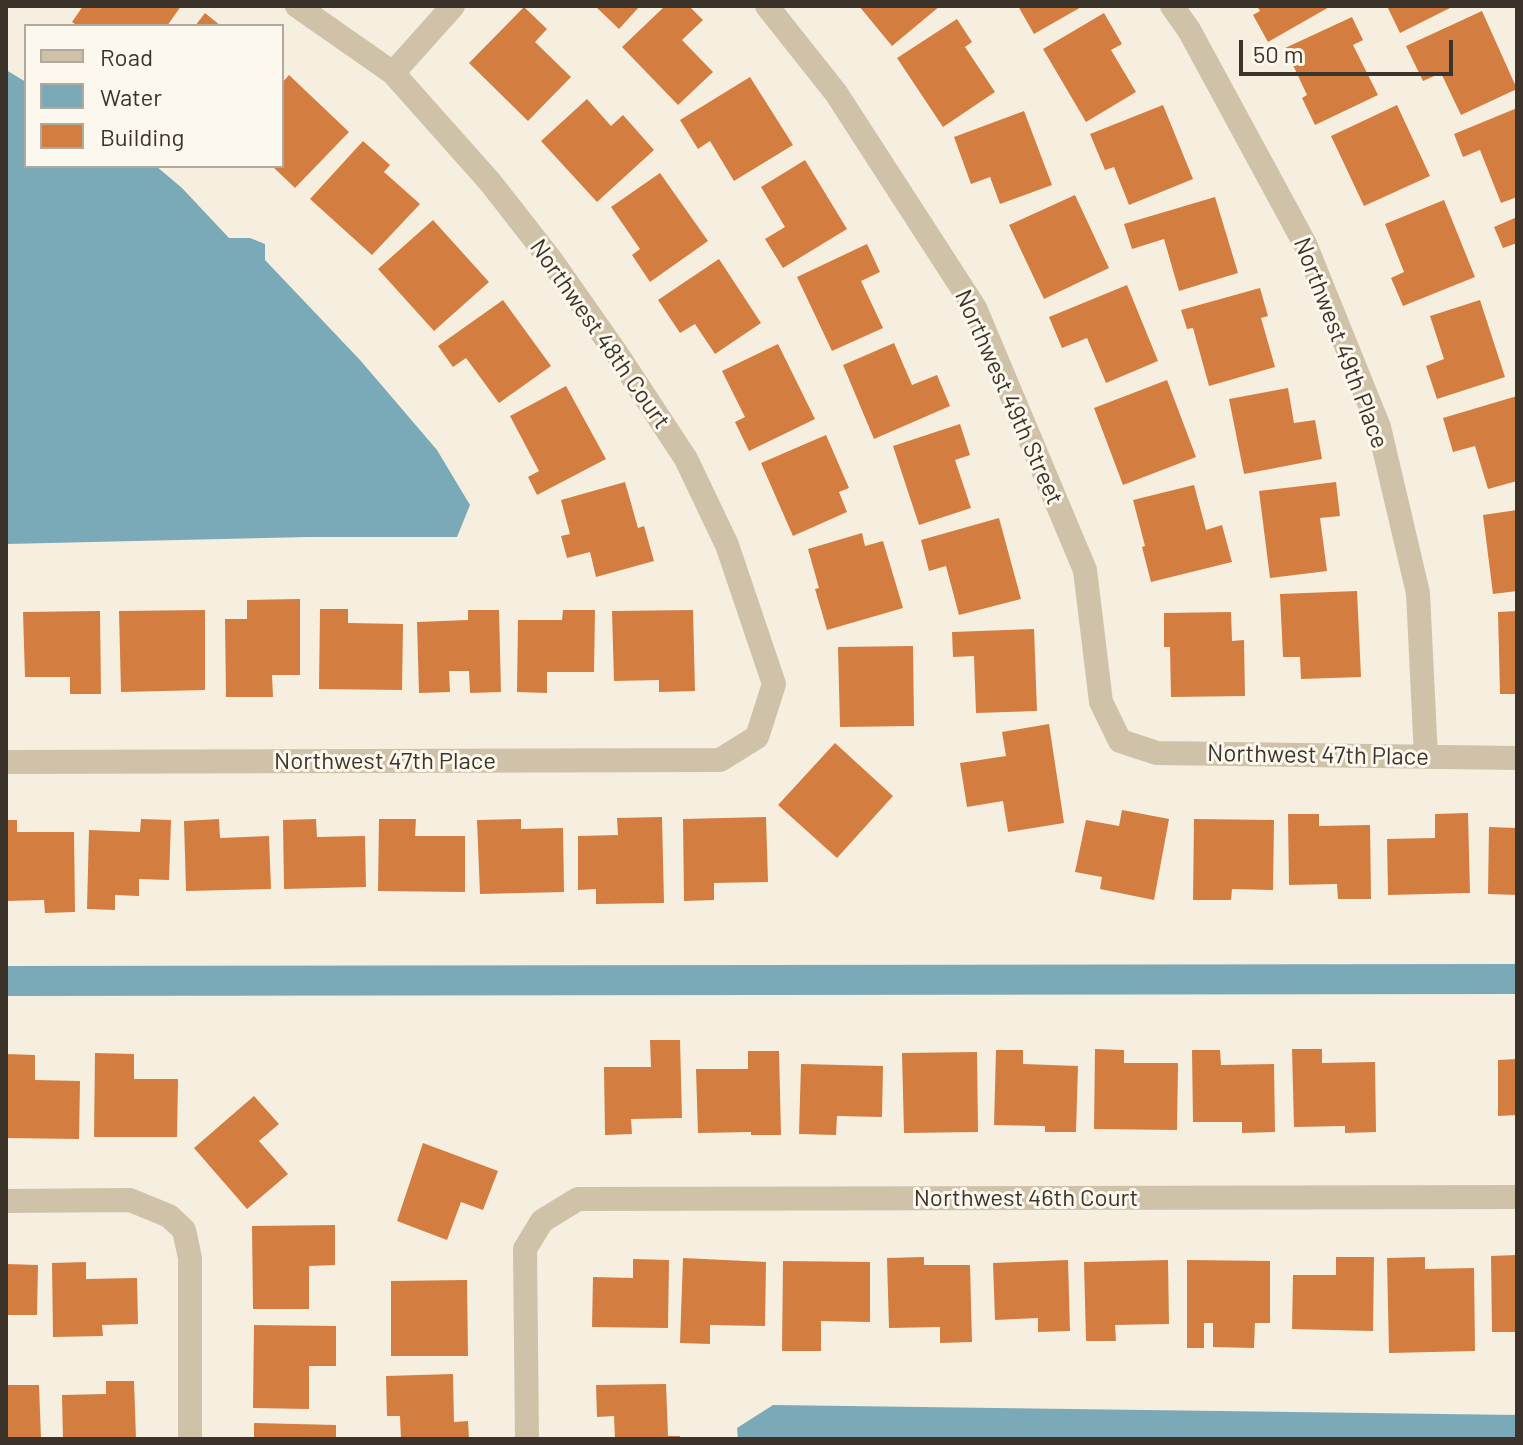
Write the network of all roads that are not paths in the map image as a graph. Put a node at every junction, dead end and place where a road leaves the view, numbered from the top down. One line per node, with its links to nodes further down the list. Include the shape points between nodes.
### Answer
1 (297, 6): 5 (street, Northwest 48th Court)
2 (453, 6): 5 (street)
3 (767, 6): 7 (street, Northwest 49th Street, via 836,93 975,308 1085,570 1101,702)
4 (1172, 6): 8 (street, Northwest 49th Place, via 1305,244 1379,427 1418,593)
5 (393, 73): 6 (street, Northwest 48th Court, via 551,260 686,459 727,545 774,684)
6 (757, 737): 10 (street, Northwest 47th Place, via 720,760)
7 (1120, 741): 8 (street, Northwest 47th Place, via 1157,753)
8 (1426, 757): 9 (street, Northwest 47th Place)
9 (1517, 758)
10 (6, 762)
11 (1517, 1197): 14 (street, Northwest 46th Court, via 578,1199 542,1221 525,1249)
12 (6, 1201): 13 (street, via 130,1200 169,1216 184,1230 190,1258)
13 (190, 1439)
14 (527, 1439)

